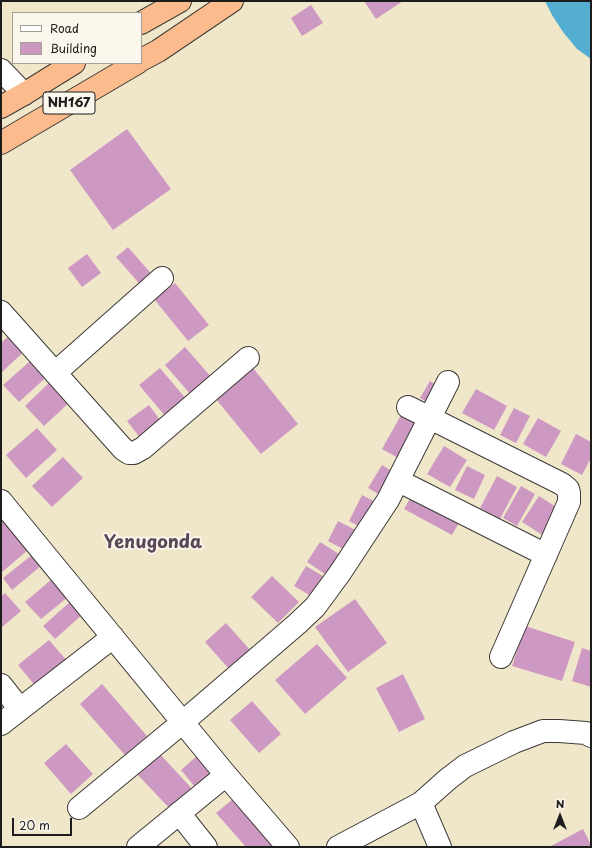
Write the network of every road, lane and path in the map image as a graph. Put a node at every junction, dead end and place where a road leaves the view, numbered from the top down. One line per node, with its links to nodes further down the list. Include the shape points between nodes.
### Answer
1 (180, 1): 3 (highway)
2 (232, 1): 4 (highway)
3 (142, 23)
4 (142, 59)
5 (72, 64): 8 (highway, NH167)
6 (135, 64): 10 (highway, NH167)
7 (1, 70): 8 (street)
8 (24, 94): 9 (highway, NH167)
9 (1, 107)
10 (1, 144)
11 (162, 278): 14 (street)
12 (1, 312): 14 (street)
13 (248, 358): 14 (street, via 134,453 122,449)
14 (56, 373)
15 (448, 382): 17 (street)
16 (408, 407): 17 (street)
17 (430, 418): 18 (street); 20 (street, via 568,489 569,502)
18 (398, 480): 20 (street); 25 (street, via 365,536 315,606)
19 (1, 501): 21 (street)
20 (546, 556): 22 (street)
21 (113, 637): 24 (street); 25 (street)
22 (501, 657)
23 (1, 685): 24 (street)
24 (20, 709): 26 (street)
25 (183, 722): 28 (street); 30 (street)
26 (1, 724)
27 (591, 736): 29 (street, via 559,730 543,731 465,766)
28 (226, 775): 31 (street); 34 (street)
29 (421, 804): 35 (street); 36 (street)
30 (79, 808)
31 (179, 813): 32 (street); 33 (street)
32 (138, 847)
33 (206, 847)
34 (288, 847)
35 (338, 847)
36 (440, 847)

